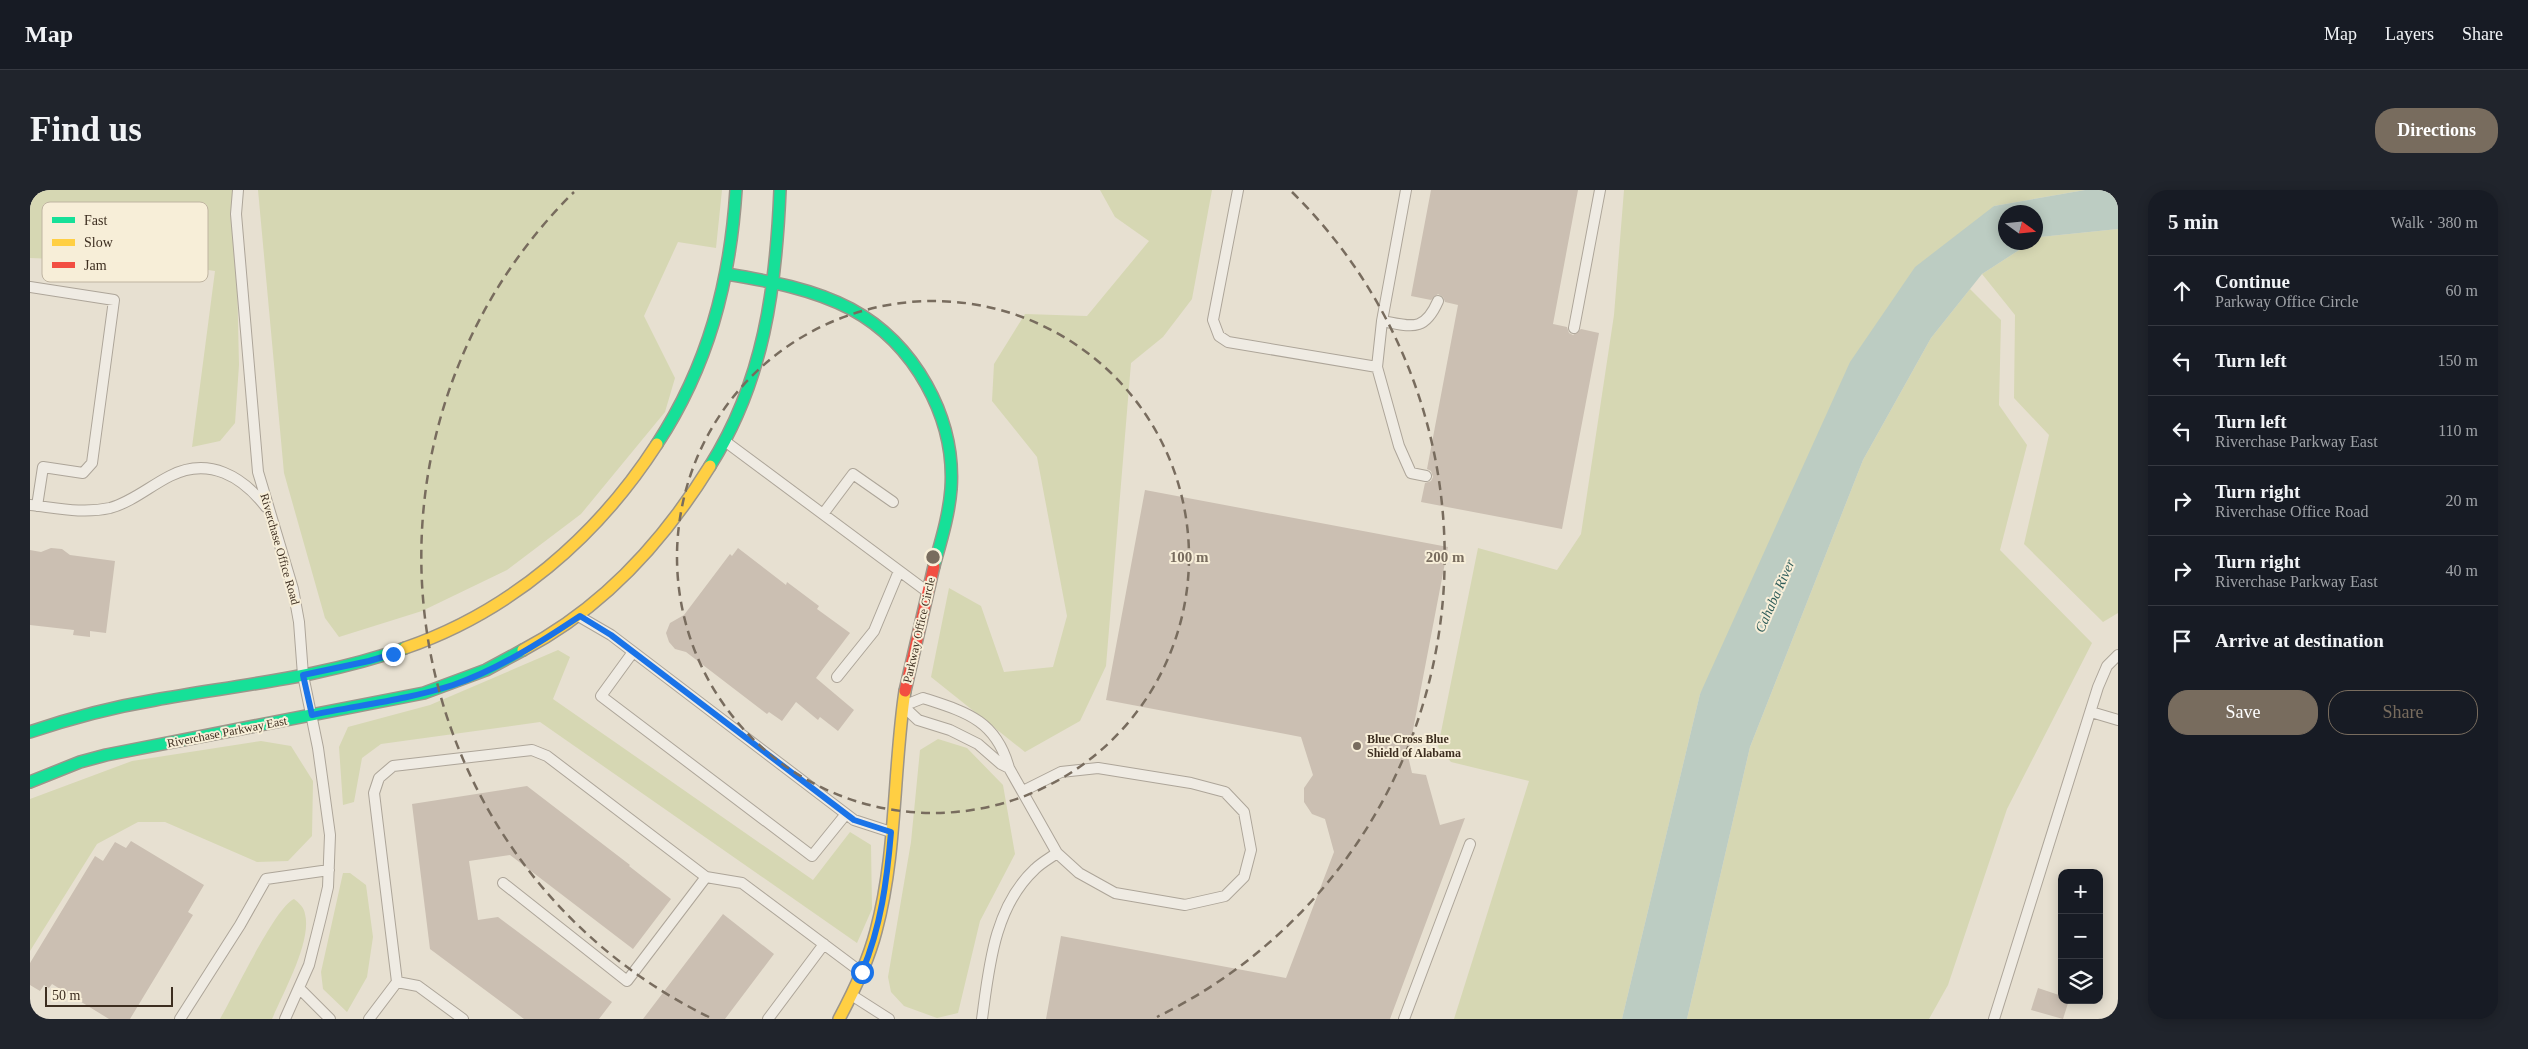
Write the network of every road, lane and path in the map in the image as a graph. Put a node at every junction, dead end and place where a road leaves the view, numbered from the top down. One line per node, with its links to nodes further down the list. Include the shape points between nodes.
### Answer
1 (238, 190): 18 (lane, Riverchase Office Road, via 236,214 247,361 258,472)
2 (736, 190): 7 (street)
3 (780, 190): 8 (street, Riverchase Parkway East)
4 (1238, 190): 13 (lane, via 1213,320 1219,336 1228,342)
5 (1406, 190): 11 (lane)
6 (1600, 190): 12 (lane)
7 (727, 274): 8 (street, Parkway Office Circle); 25 (street, via 701,362 682,405 656,451 594,528 532,582 458,627 369,661)
8 (774, 284): 14 (street, Riverchase Parkway East, via 758,360); 21 (street, Parkway Office Circle, via 816,295 852,310 875,325 909,357 933,394 948,442 952,482 947,518)
9 (30, 287): 17 (lane, via 114,300 92,463 83,473 43,467)
10 (1438, 301): 11 (lane, via 1432,315 1422,324 1412,327)
11 (1382, 321): 13 (lane)
12 (1574, 328)
13 (1377, 367): 15 (lane, via 1399,446 1411,473)
14 (726, 442): 19 (lane); 22 (street, Riverchase Parkway East, via 698,490 669,530)
15 (1426, 476)
16 (893, 502): 19 (lane, via 853,474)
17 (34, 506): 18 (lane, via 80,511 110,508 172,474 204,469 217,470 242,481)
18 (268, 510): 25 (lane, Riverchase Office Road, via 293,589)
19 (822, 514): 20 (lane)
20 (900, 571): 21 (lane); 26 (lane, via 874,631)
21 (928, 592): 27 (street, Parkway Office Circle)
22 (580, 616): 23 (lane); 29 (street, Riverchase Parkway East, via 551,636 455,684)
23 (634, 652): 35 (lane); 35 (lane, via 601,696 812,856)
24 (2118, 655): 28 (lane, via 2107,666)
25 (303, 675): 29 (lane, Riverchase Office Road); 31 (street, via 82,714)
26 (837, 677)
27 (903, 706): 32 (lane, via 918,720 950,730 978,744); 32 (lane, via 922,698 974,718 990,728 1004,749); 36 (street, Parkway Office Circle)
28 (2091, 712): 30 (lane); 57 (lane)
29 (312, 715): 33 (street, Riverchase Parkway East, via 106,755); 39 (lane, Riverchase Office Road, via 328,805)
30 (2118, 720)
31 (30, 732)
32 (1009, 768): 34 (lane)
33 (30, 782)
34 (1023, 791): 38 (lane); 38 (lane, via 1061,772 1098,768 1191,783 1225,792 1244,812 1251,850 1244,877 1225,896 1185,905 1115,893 1078,873)
35 (846, 814): 36 (lane, via 854,820)
36 (891, 832): 43 (street, Parkway Office Circle, via 879,921)
37 (1470, 844): 56 (lane)
38 (1057, 853): 55 (lane, via 1035,868 1013,895 1002,919 989,965)
39 (329, 870): 45 (lane, Riverchase Office Road, via 309,965); 47 (lane, via 266,878)
40 (706, 877): 41 (lane, via 627,981); 42 (lane, via 742,883); 44 (lane, via 547,756 532,750 393,766 379,778 374,793)
41 (503, 883)
42 (824, 944): 43 (lane); 52 (lane)
43 (862, 972): 46 (street, Parkway Office Circle)
44 (397, 982): 50 (lane); 51 (lane, via 418,986)
45 (299, 988): 48 (lane, Riverchase Office Road); 49 (lane)
46 (852, 996): 53 (street, Parkway Office Circle); 54 (lane)
47 (180, 1019)
48 (285, 1019)
49 (330, 1019)
50 (369, 1019)
51 (462, 1019)
52 (768, 1019)
53 (839, 1019)
54 (889, 1019)
55 (982, 1019)
56 (1404, 1019)
57 (1994, 1019)

